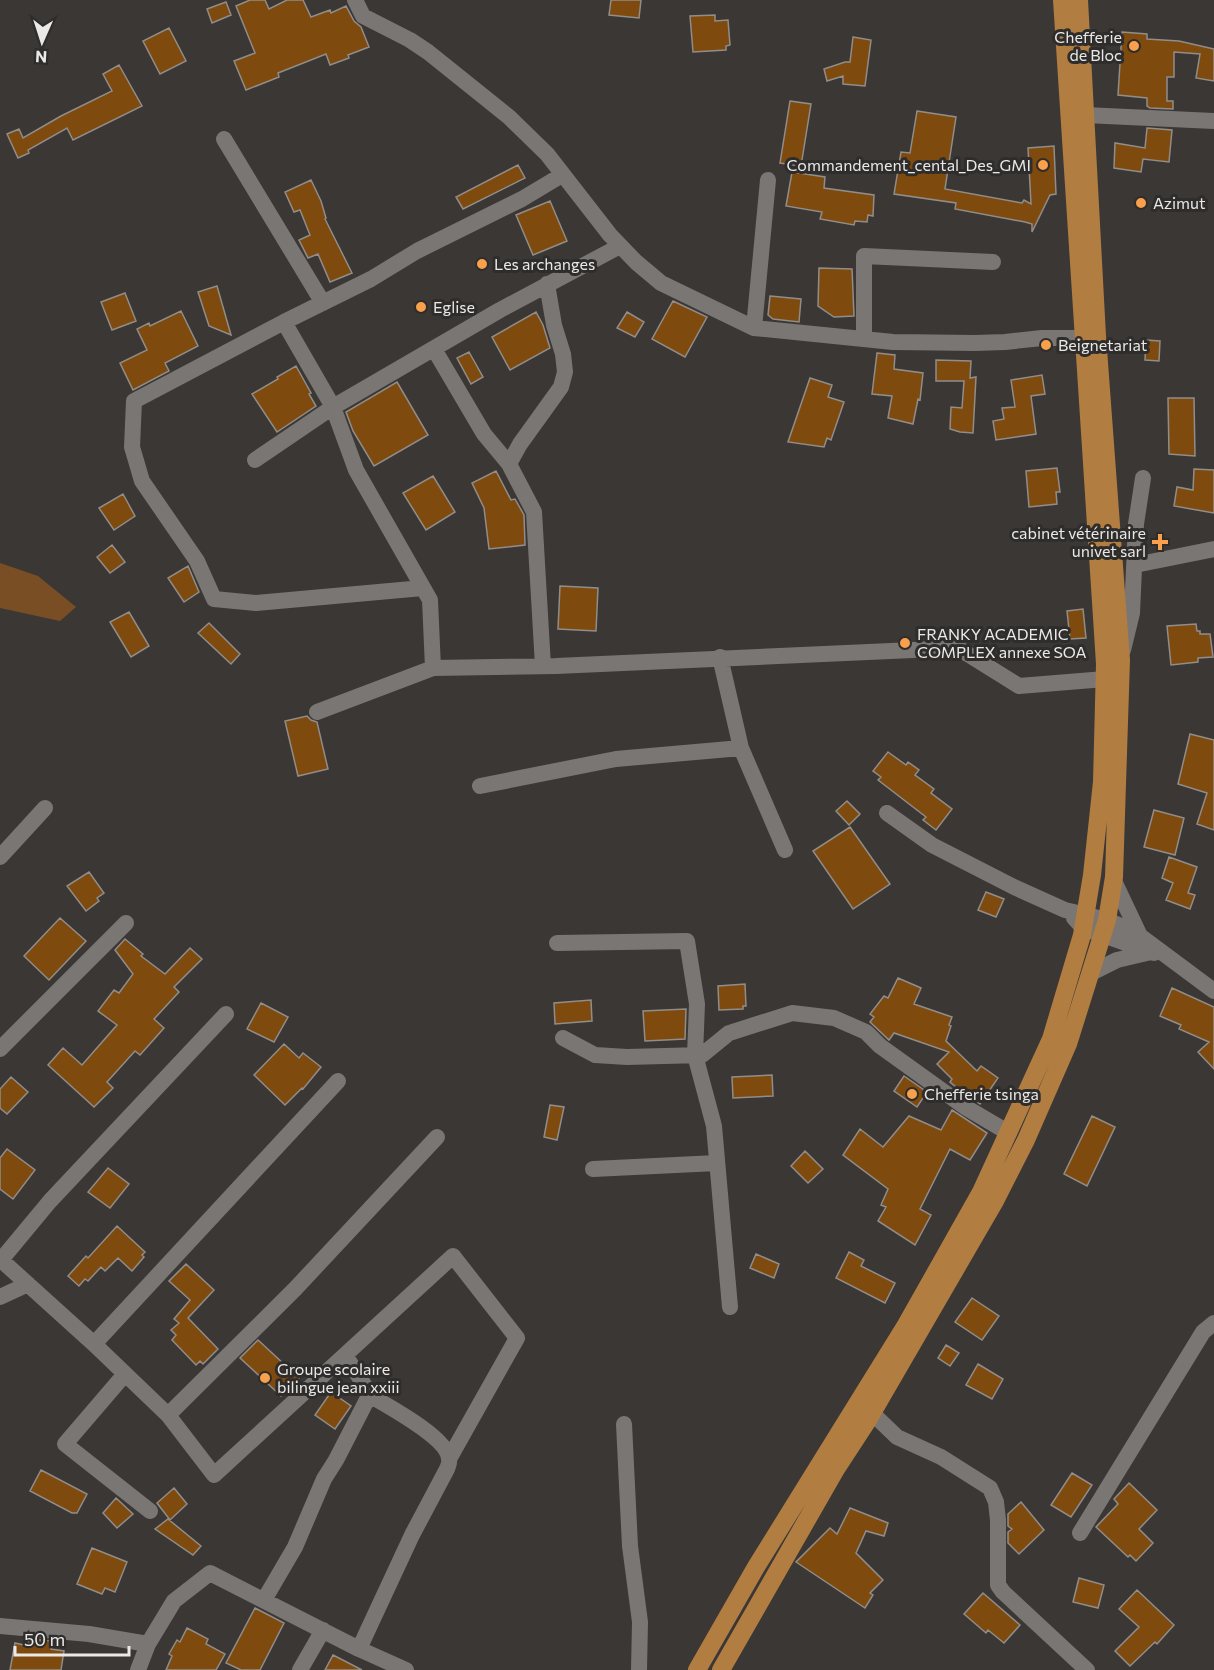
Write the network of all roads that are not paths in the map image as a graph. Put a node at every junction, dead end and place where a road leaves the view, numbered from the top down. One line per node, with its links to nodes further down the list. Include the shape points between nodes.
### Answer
1 (355, 0): 7 (street, via 363,16 428,52 509,117 547,154)
2 (1062, 0): 15 (main road)
3 (1079, 0): 4 (main road)
4 (1085, 115): 5 (street); 26 (main road)
5 (1214, 121)
6 (224, 139): 12 (street)
7 (562, 175): 9 (street); 12 (street)
8 (768, 180): 14 (street)
9 (620, 246): 11 (street); 14 (street, via 661,283)
10 (993, 262): 16 (street, via 864,256)
11 (547, 284): 17 (street); 20 (street, via 565,372 561,387)
12 (322, 303): 13 (street)
13 (284, 322): 18 (street); 24 (street, via 134,401 132,447 142,481 197,561 214,599 256,603)
14 (754, 328): 16 (street)
15 (1084, 338): 16 (street, via 975,343); 29 (main road)
16 (864, 339)
17 (434, 349): 18 (street); 20 (street, via 484,434)
18 (333, 407): 19 (street); 24 (street, via 356,470)
19 (255, 460)
20 (509, 464): 27 (street, via 534,512)
21 (1143, 478): 23 (street)
22 (1214, 549): 23 (street)
23 (1135, 565): 26 (street, via 1131,613)
24 (423, 588): 28 (street, via 430,600)
25 (720, 657): 27 (street); 29 (street, via 957,648 1019,686); 31 (street)
26 (1121, 660): 37 (main road)
27 (543, 666): 28 (street)
28 (433, 668): 30 (street)
29 (1105, 679): 38 (main road, via 1102,782)
30 (316, 712)
31 (741, 748): 32 (street, via 616,759); 35 (street)
32 (480, 786)
33 (45, 808): 36 (street)
34 (887, 813): 38 (street, via 932,844)
35 (785, 850)
36 (0, 857)
37 (1114, 881): 40 (main road); 41 (street)
38 (1084, 921): 40 (street); 51 (main road, via 1051,1039)
39 (126, 923): 48 (street)
40 (1105, 927): 41 (street); 43 (street); 44 (main road)
41 (1140, 936): 43 (street)
42 (557, 943): 49 (street, via 687,940 697,1004)
43 (1157, 954): 44 (street, via 1117,960); 45 (street)
44 (1091, 973): 64 (main road, via 1068,1044 1026,1140 977,1236)
45 (1214, 991)
46 (226, 1014): 55 (street, via 50,1201)
47 (563, 1038): 49 (street, via 595,1055)
48 (0, 1049)
49 (695, 1055): 51 (street, via 702,1055 729,1033 792,1013 834,1018 866,1032 965,1107); 53 (street, via 714,1126)
50 (338, 1081): 60 (street)
51 (1009, 1133): 79 (main road, via 981,1192 906,1325)
52 (437, 1137): 65 (street, via 295,1289)
53 (717, 1163): 54 (street); 58 (street)
54 (593, 1169)
55 (1, 1260): 56 (street)
56 (28, 1284): 57 (street); 60 (street)
57 (0, 1298)
58 (730, 1307)
59 (1214, 1323): 69 (street, via 1203,1332)
60 (94, 1344): 62 (street)
61 (345, 1355): 63 (street); 65 (street, via 214,1474); 67 (street, via 453,1256 517,1338)
62 (125, 1374): 65 (street); 68 (street, via 65,1444)
63 (369, 1395): 67 (street, via 414,1420); 70 (street)
64 (872, 1413): 80 (main road); 81 (street, via 897,1437 941,1457 990,1488 998,1520 998,1585)
65 (168, 1415)
66 (624, 1424): 78 (street, via 630,1545 640,1622)
67 (450, 1459): 74 (street)
68 (150, 1511)
69 (1080, 1533)
70 (264, 1600): 72 (street); 73 (street, via 210,1573 174,1601)
71 (0, 1626): 73 (street)
72 (323, 1630): 74 (street); 76 (street)
73 (148, 1644): 75 (street)
74 (358, 1650): 77 (street)
75 (138, 1670)
76 (300, 1670)
77 (406, 1670)
78 (639, 1670)
79 (697, 1670)
80 (721, 1670)
81 (1087, 1670)

